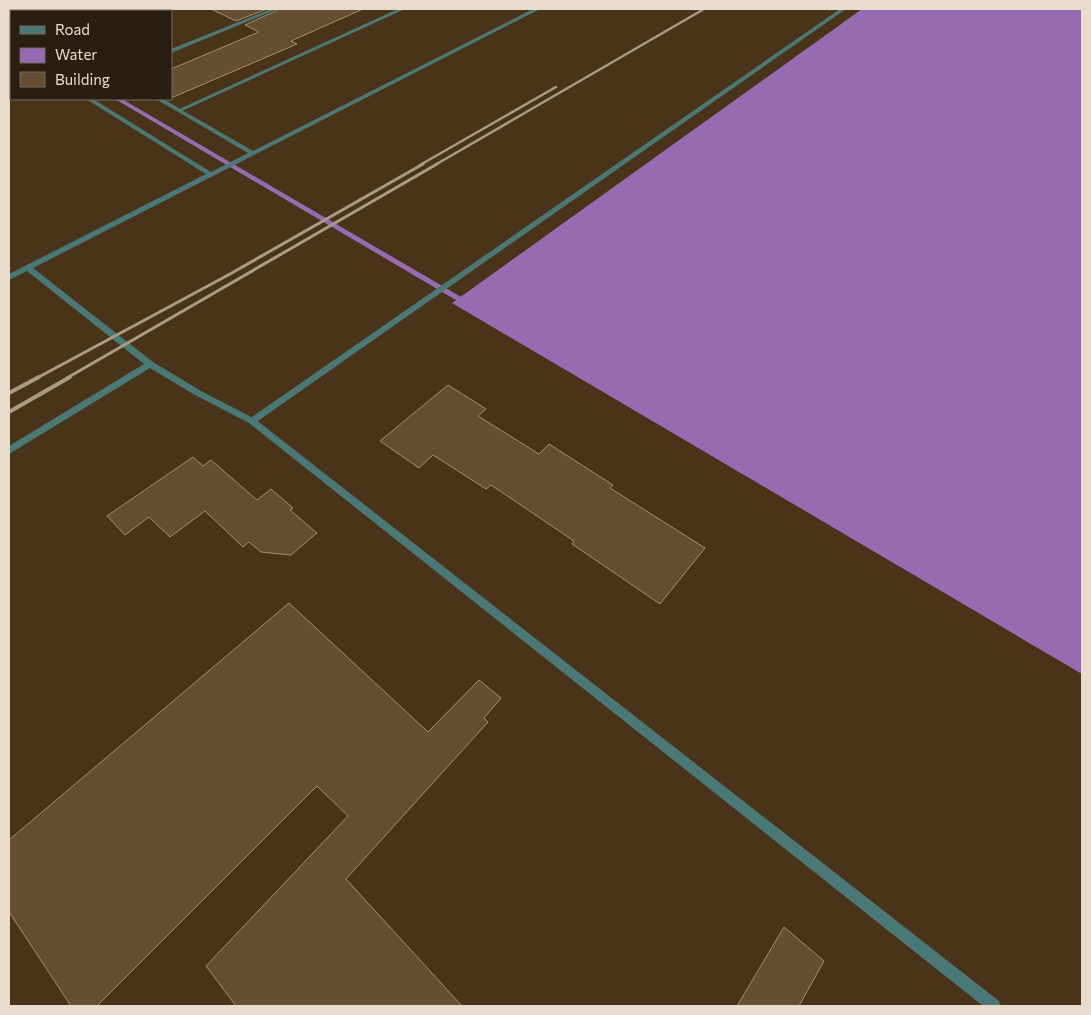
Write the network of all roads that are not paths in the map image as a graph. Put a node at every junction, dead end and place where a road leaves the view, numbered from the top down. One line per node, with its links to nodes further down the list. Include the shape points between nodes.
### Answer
1 (276, 9): 5 (street)
2 (402, 9): 8 (street)
3 (536, 9): 9 (street)
4 (843, 9): 14 (street)
5 (172, 51)
6 (91, 100): 10 (street)
7 (161, 100): 8 (street)
8 (180, 110): 9 (street)
9 (252, 153): 10 (street)
10 (210, 174): 11 (street)
11 (26, 268): 12 (street); 13 (street)
12 (9, 277)
13 (150, 364): 14 (street); 15 (street)
14 (252, 421): 16 (street)
15 (9, 450)
16 (994, 1006)

